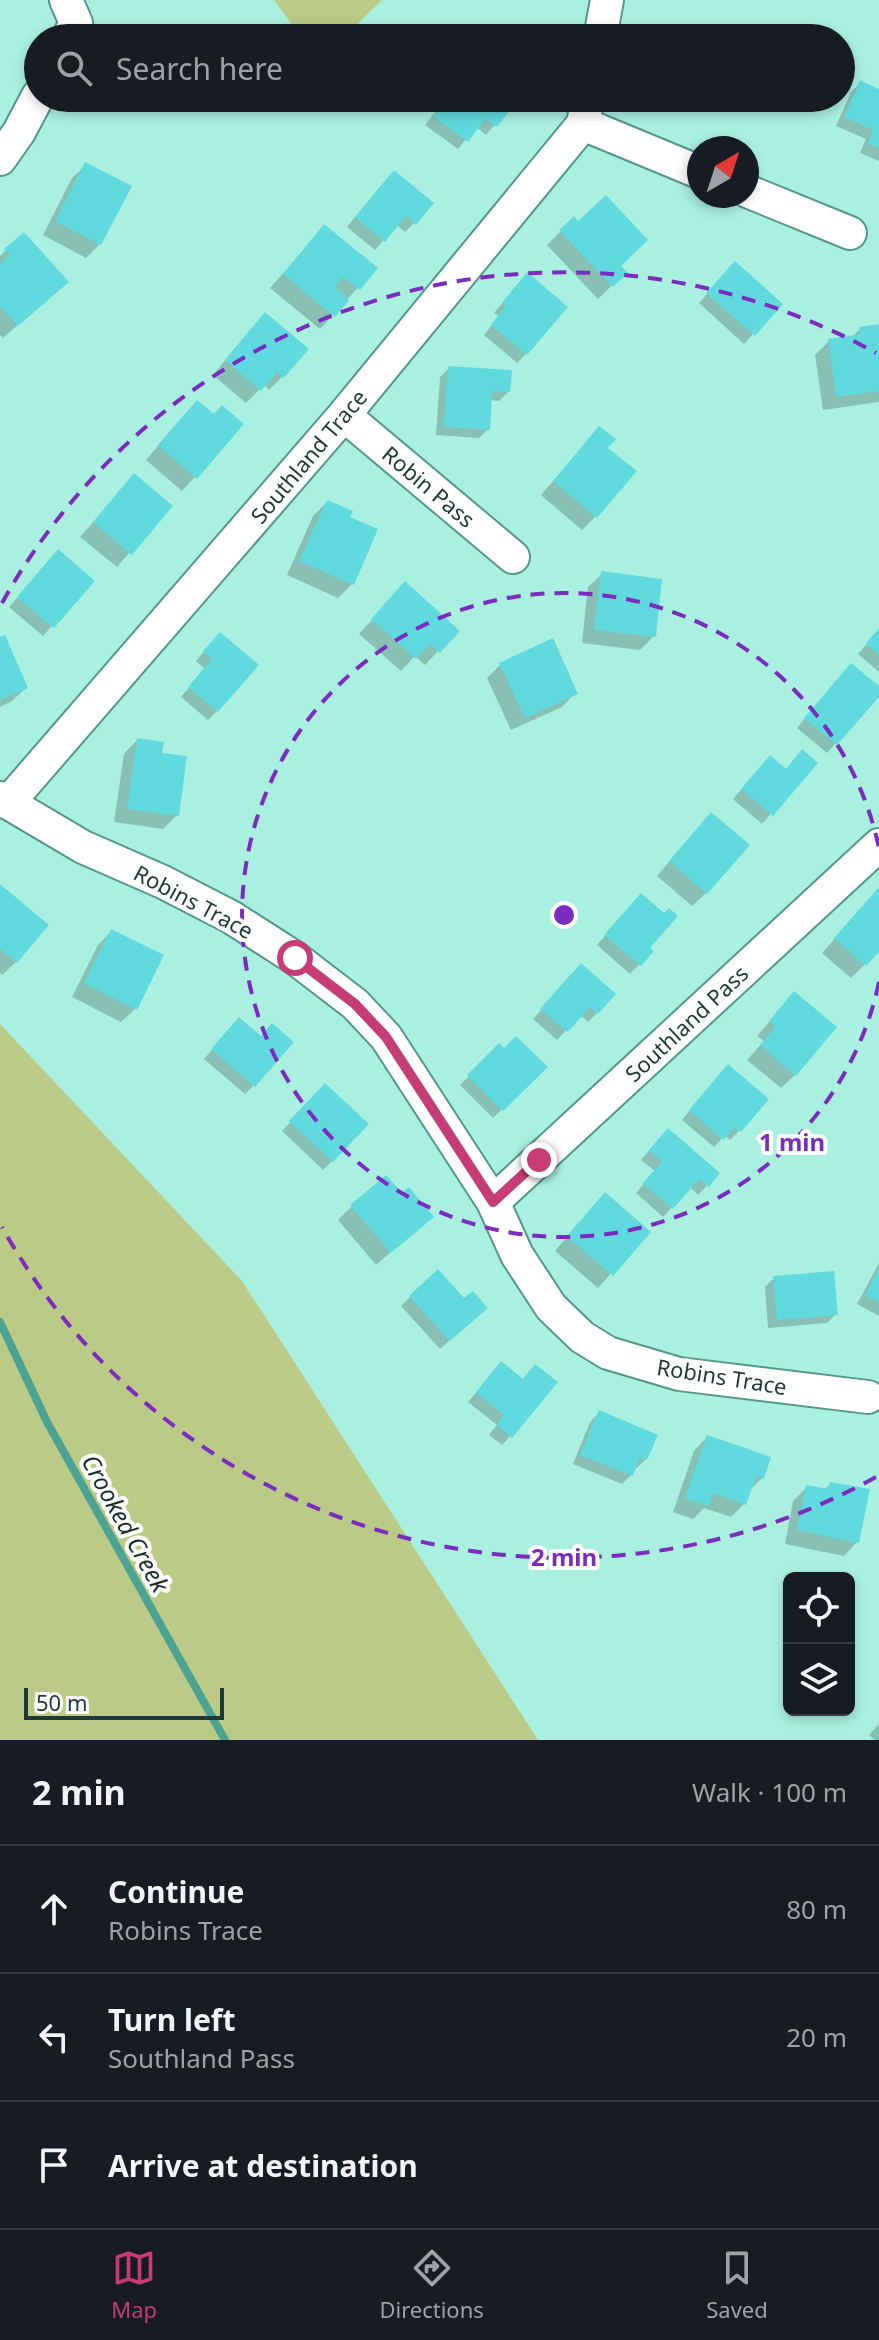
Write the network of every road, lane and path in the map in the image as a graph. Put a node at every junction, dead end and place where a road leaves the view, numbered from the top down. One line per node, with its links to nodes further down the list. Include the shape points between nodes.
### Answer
1 (66, 0): 3 (street)
2 (607, 0): 4 (street)
3 (75, 24)
4 (603, 24)
5 (30, 112): 8 (street)
6 (585, 112): 12 (street, Southland Trace)
7 (588, 112): 9 (street)
8 (0, 159)
9 (687, 166)
10 (759, 196): 11 (street)
11 (850, 233)
12 (344, 415): 13 (street, Robin Pass); 14 (street, Southland Trace)
13 (513, 557)
14 (4, 801): 16 (street, Robins Trace, via 83,847 231,917 355,1004 386,1037)
15 (879, 845): 16 (street, Southland Pass)
16 (493, 1202): 17 (street, Robins Trace, via 517,1255 551,1307 608,1353 679,1374)
17 (868, 1397)

